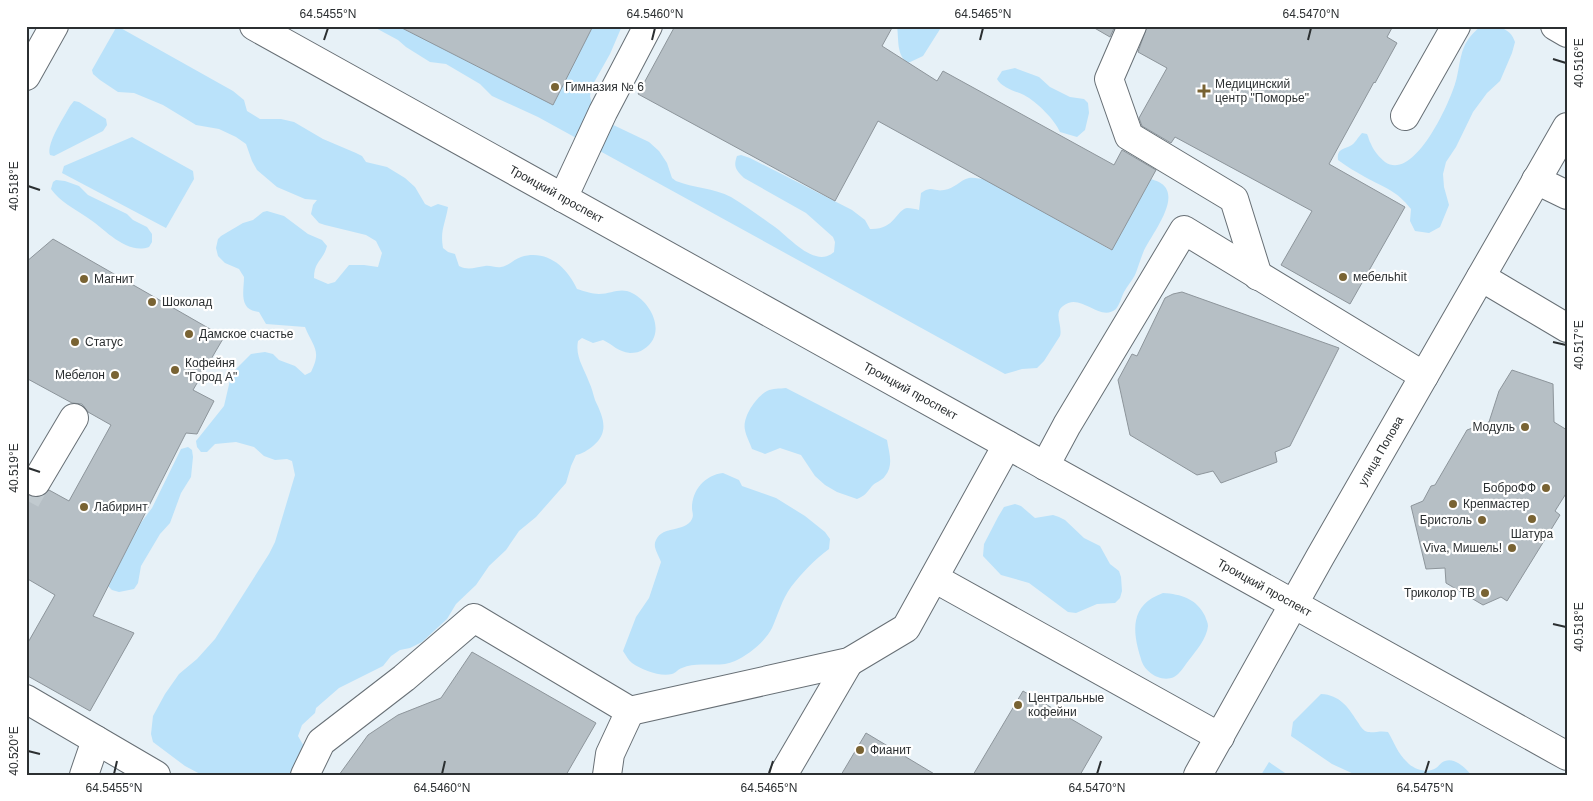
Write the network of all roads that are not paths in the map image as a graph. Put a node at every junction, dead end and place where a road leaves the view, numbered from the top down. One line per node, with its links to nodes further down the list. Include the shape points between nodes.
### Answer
1 (54, 26): 8 (main road)
2 (254, 26): 14 (main road, Троицкий проспект)
3 (648, 26): 14 (main road)
4 (1132, 26): 15 (main road, via 1109,79 1129,136 1234,199)
5 (1456, 26): 10 (main road)
6 (1554, 26): 7 (main road)
7 (1567, 33)
8 (34, 46): 9 (main road)
9 (26, 76)
10 (1405, 116)
11 (1567, 127): 12 (main road, улица Попова)
12 (1536, 180): 13 (main road); 16 (main road, улица Попова)
13 (1567, 195)
14 (563, 198): 20 (main road, Троицкий проспект)
15 (1258, 276): 18 (main road); 21 (main road, via 1184,230)
16 (1481, 277): 17 (main road); 18 (main road, улица Попова)
17 (1567, 328)
18 (1424, 376): 24 (main road, улица Попова)
19 (74, 418): 22 (main road)
20 (1007, 445): 21 (main road, Троицкий проспект); 23 (main road)
21 (1045, 466): 24 (main road, Троицкий проспект)
22 (36, 482)
23 (934, 578): 25 (main road, via 906,628); 28 (main road)
24 (1294, 604): 28 (main road, улица Попова); 30 (main road, Троицкий проспект)
25 (849, 662): 27 (main road); 35 (main road)
26 (26, 699): 29 (main road)
27 (630, 711): 33 (main road, via 474,618 404,678 321,742); 34 (main road, via 610,754)
28 (1220, 738): 36 (main road, улица Попова)
29 (96, 740): 31 (main road); 32 (main road)
30 (1567, 756)
31 (84, 775)
32 (156, 775)
33 (305, 775)
34 (607, 775)
35 (783, 775)
36 (1198, 775)

